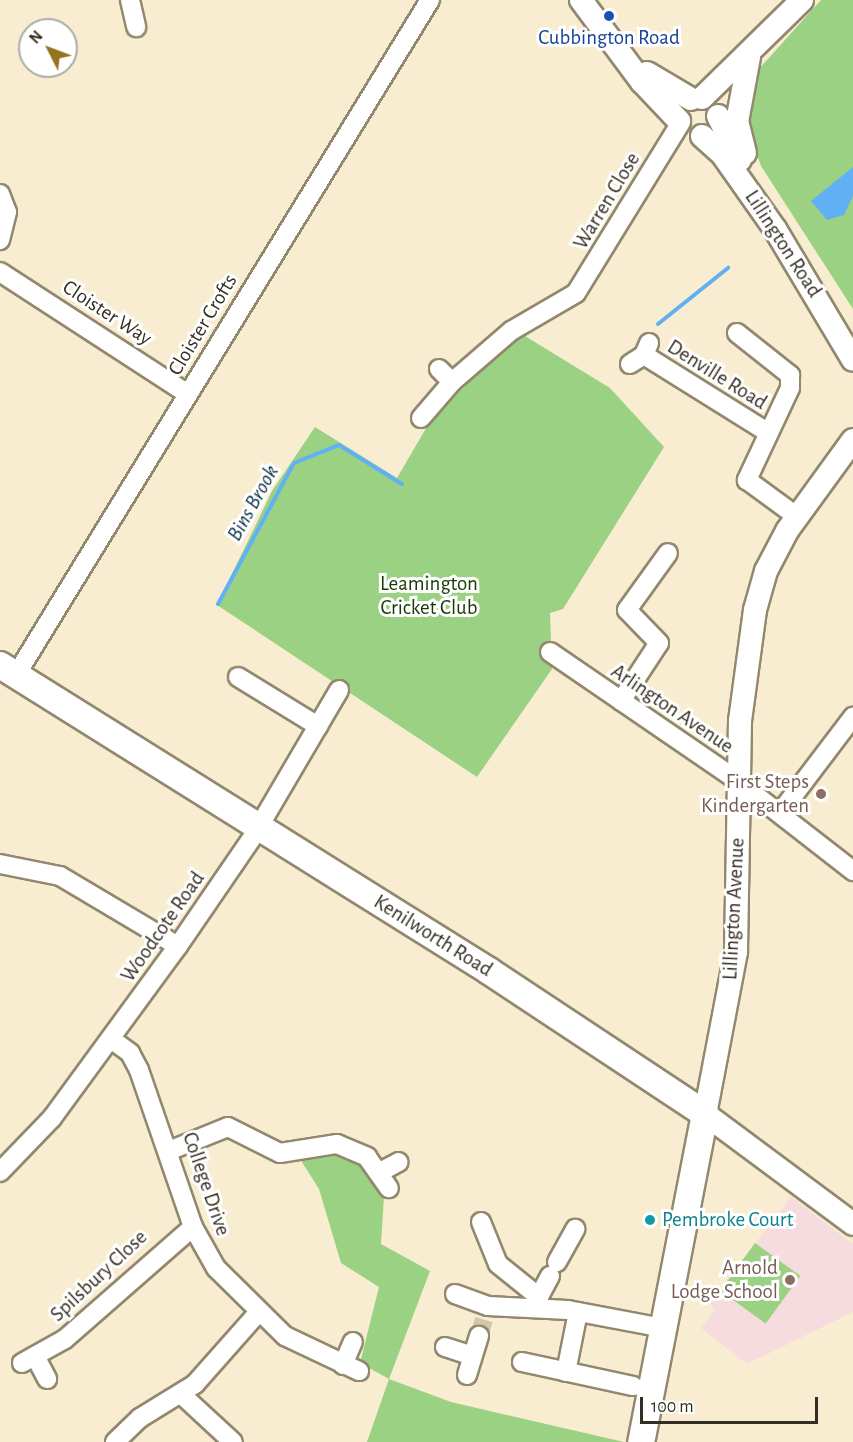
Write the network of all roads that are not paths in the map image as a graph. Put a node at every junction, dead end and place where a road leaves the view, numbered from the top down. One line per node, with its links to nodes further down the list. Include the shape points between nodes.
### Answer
1 (430, 0): 20 (street, Cloister Crofts)
2 (581, 0): 7 (main road, Lillington Road)
3 (802, 0): 6 (main road)
4 (132, 1): 5 (street)
5 (136, 27)
6 (751, 53): 8 (main road); 10 (main road, via 737,122)
7 (626, 59): 8 (main road, Lillington Road); 9 (main road, Lillington Road)
8 (707, 106): 9 (main road, via 680,110); 9 (main road, via 714,129); 10 (main road, Lillington Road)
9 (688, 129): 17 (main road, Lillington Road, via 722,154 775,229); 19 (street, Warren Close, via 666,148 593,283 511,331)
10 (759, 185): 14 (main road, Lillington Road)
11 (0, 194): 12 (street, via 6,212)
12 (0, 240)
13 (0, 272): 20 (street, Cloister Way)
14 (853, 328)
15 (737, 333): 23 (street, via 790,375 790,388)
16 (641, 354): 23 (street, Denville Road)
17 (853, 360)
18 (439, 369): 19 (street)
19 (452, 382): 21 (street, Warren Close)
20 (188, 394): 29 (street, Cloister Crofts)
21 (421, 418)
22 (853, 420): 25 (main road, Lillington Avenue)
23 (768, 432): 26 (street, via 747,480)
24 (853, 441): 25 (main road, Lillington Avenue)
25 (835, 461): 26 (main road, Lillington Avenue)
26 (796, 516): 35 (main road, Lillington Avenue, via 768,565 754,610 743,682)
27 (668, 553): 32 (street, via 627,610 656,636 659,647)
28 (550, 652): 32 (street, Arlington Avenue)
29 (8, 670): 37 (highway, Kenilworth Road)
30 (238, 677): 34 (street)
31 (339, 690): 34 (street, Woodcote Road)
32 (621, 701): 35 (street, Arlington Avenue)
33 (853, 717): 36 (street)
34 (318, 726): 37 (street, Woodcote Road)
35 (739, 782): 36 (street, Arlington Avenue); 42 (main road, Lillington Avenue, via 736,952)
36 (780, 813): 39 (street, Arlington Avenue)
37 (259, 826): 40 (street, Woodcote Road); 42 (highway, Kenilworth Road)
38 (0, 864): 40 (street, via 60,876)
39 (853, 871)
40 (178, 945): 41 (street, Woodcote Road)
41 (111, 1039): 43 (street, College Drive, via 134,1059); 45 (street, Woodcote Road, via 52,1118)
42 (705, 1114): 47 (main road, Kenilworth Road); 55 (highway, Lillington Avenue)
43 (171, 1150): 44 (street, via 228,1127 280,1153 318,1144 345,1145 367,1156 384,1180); 48 (street, College Drive)
44 (399, 1162)
45 (0, 1172)
46 (481, 1222): 51 (street, via 498,1264)
47 (853, 1224)
48 (193, 1227): 53 (street, College Drive, via 216,1268); 62 (street, Spilsbury Close, via 167,1244 82,1325 28,1359)
49 (575, 1229): 51 (street)
50 (454, 1294): 54 (street)
51 (535, 1299): 52 (street); 54 (street)
52 (578, 1312): 55 (street); 60 (street)
53 (257, 1314): 56 (street, College Drive, via 296,1344 351,1368); 64 (street)
54 (484, 1320): 58 (street)
55 (663, 1328): 67 (highway, Lillington Avenue)
56 (353, 1342)
57 (445, 1347): 58 (street)
58 (472, 1356): 61 (street)
59 (522, 1362): 60 (street)
60 (566, 1372): 63 (street)
61 (467, 1375)
62 (46, 1379)
63 (633, 1386)
64 (182, 1395): 65 (street, via 140,1418); 66 (street)
65 (115, 1442)
66 (233, 1442)
67 (641, 1442)

